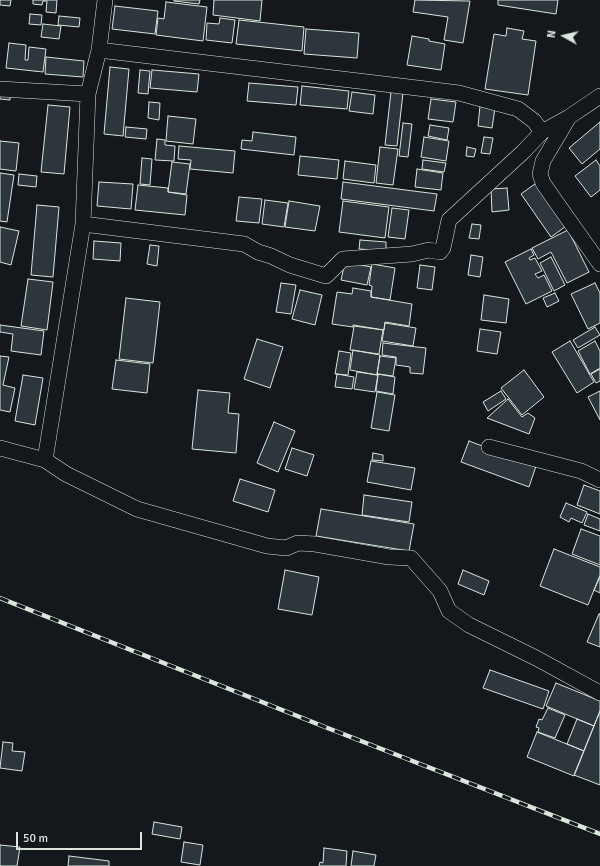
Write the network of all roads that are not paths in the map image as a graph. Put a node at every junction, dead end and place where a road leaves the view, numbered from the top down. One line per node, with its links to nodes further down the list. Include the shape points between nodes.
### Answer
1 (105, 0): 2 (street)
2 (99, 50): 4 (street); 7 (street, via 459,93 518,109 534,121)
3 (0, 89): 4 (street)
4 (88, 94): 8 (street)
5 (600, 96): 6 (street)
6 (569, 117): 7 (street); 9 (street, via 543,161 540,174 550,194)
7 (542, 132): 8 (street, via 449,220 440,252 429,250 412,254 343,259 326,276 290,265 244,244)
8 (83, 224): 12 (street)
9 (600, 264)
10 (489, 447): 13 (street, via 581,471)
11 (0, 448): 12 (street)
12 (44, 460): 14 (street, via 66,474 137,509 267,546 286,548 298,543 410,558 440,591 449,611 469,625)
13 (600, 480)
14 (600, 693)

